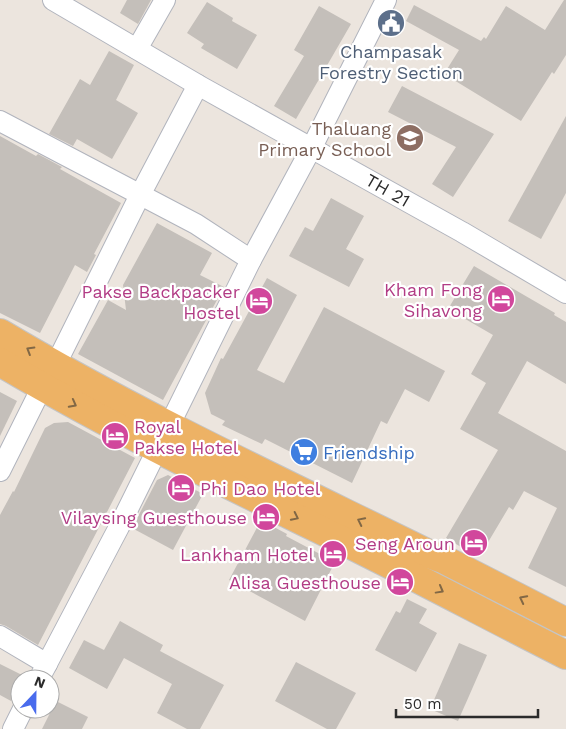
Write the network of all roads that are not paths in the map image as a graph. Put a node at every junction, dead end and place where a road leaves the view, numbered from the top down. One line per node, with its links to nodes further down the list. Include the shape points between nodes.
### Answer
1 (53, 0): 4 (street, TH 21)
2 (165, 0): 4 (street)
3 (386, 0): 7 (street)
4 (137, 49): 5 (street, TH 21)
5 (198, 85): 7 (street, TH 21); 8 (street)
6 (0, 121): 8 (street)
7 (312, 147): 9 (street); 10 (street, TH 21)
8 (140, 195): 9 (street, via 196,224); 13 (street)
9 (251, 260): 14 (street)
10 (566, 293)
11 (0, 333): 13 (highway, one-way to 11)
12 (0, 362): 13 (highway)
13 (48, 376): 14 (highway); 15 (street)
14 (163, 437): 16 (highway, one-way to 14, via 443,559); 18 (highway, one-way to 18, via 419,579); 20 (street)
15 (0, 470)
16 (566, 622)
17 (0, 636): 19 (street)
18 (566, 655)
19 (41, 669)
20 (44, 669)

